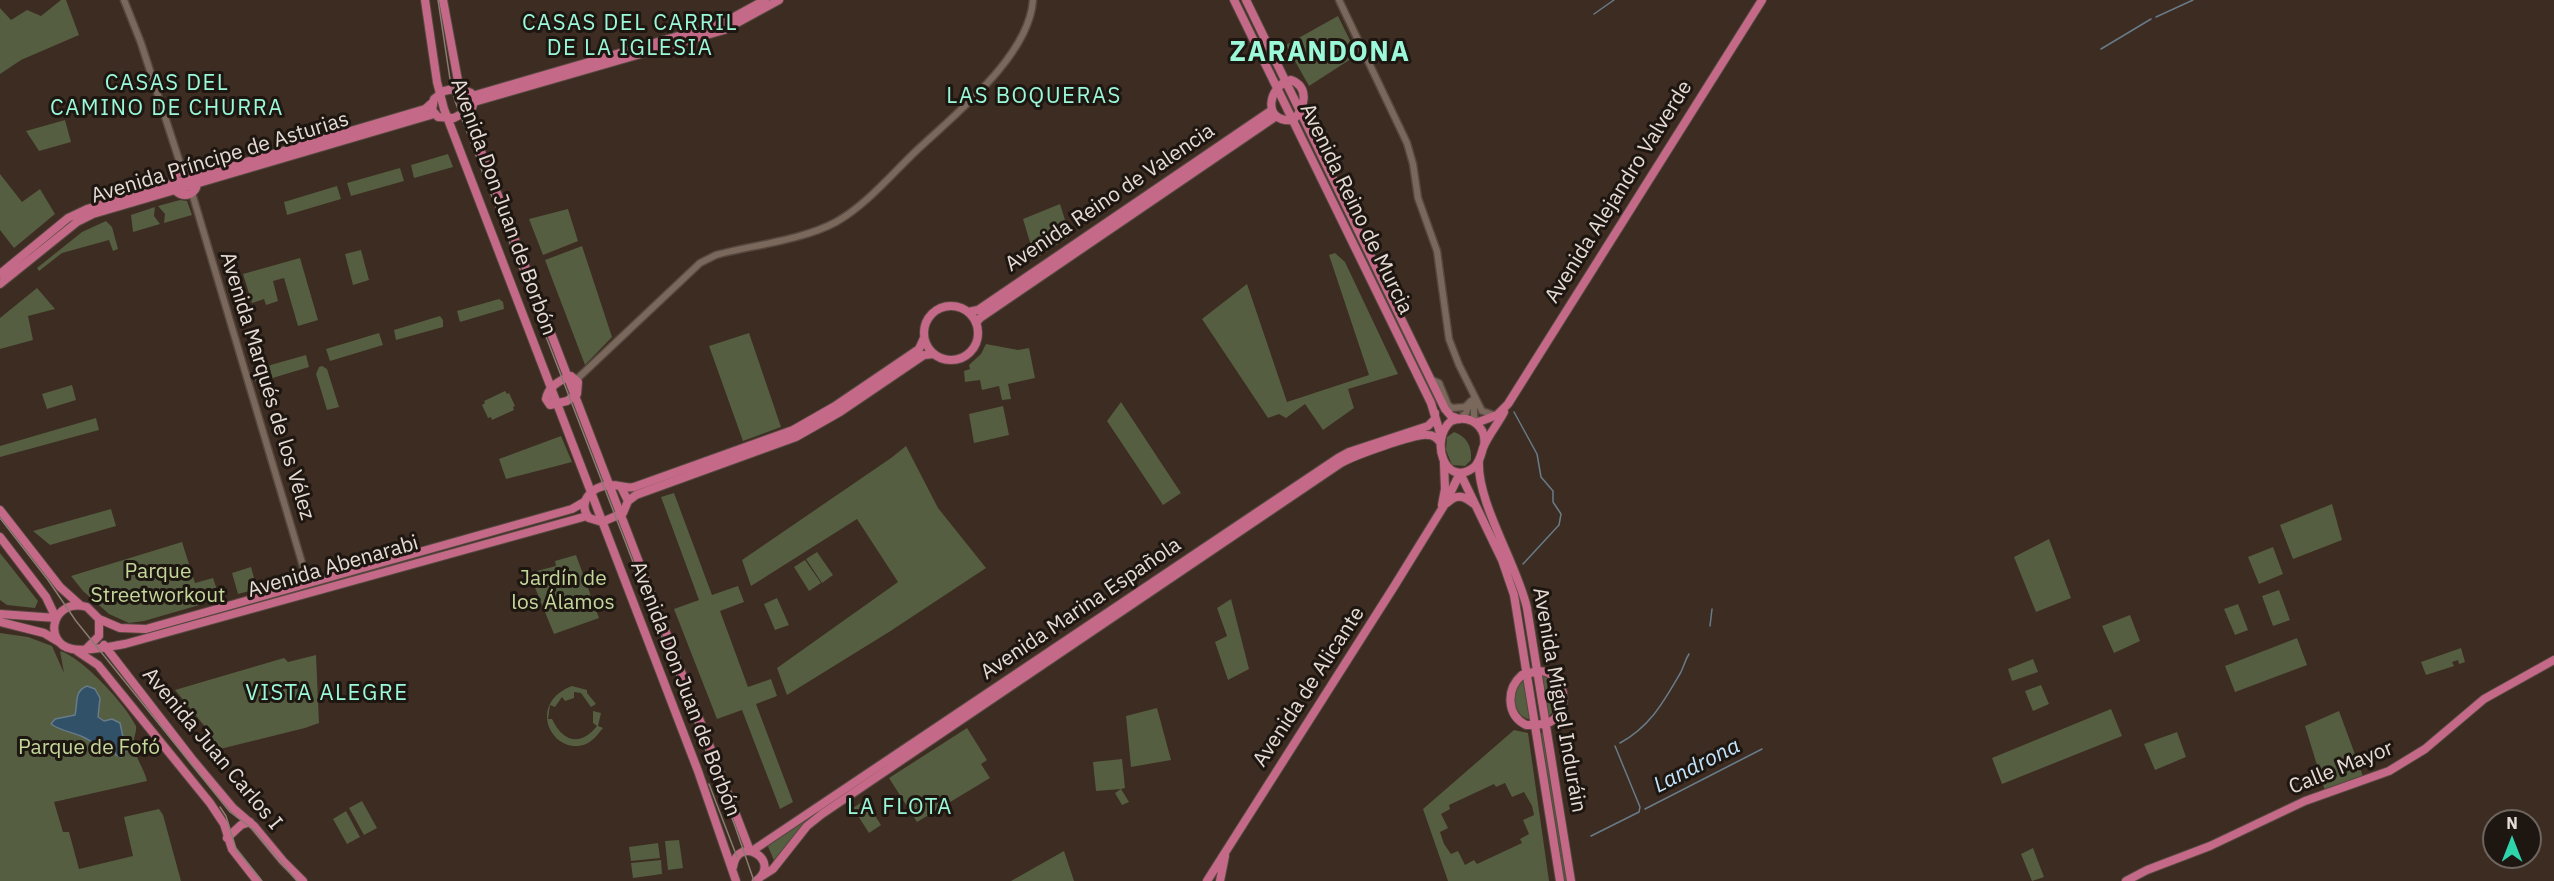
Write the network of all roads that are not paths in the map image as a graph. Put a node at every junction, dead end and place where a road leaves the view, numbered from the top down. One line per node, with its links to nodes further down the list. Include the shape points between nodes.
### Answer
1 (124, 0): 23 (street)
2 (425, 0): 14 (main road, Avenida Don Juan de Borbón)
3 (443, 0): 12 (main road, Avenida Don Juan de Borbón)
4 (765, 0): 15 (main road, via 723,23)
5 (779, 0): 15 (main road, via 724,30)
6 (1033, 0): 34 (street, via 1027,27 998,72 866,199 835,222 700,263)
7 (1234, 0): 13 (main road, Avenida Reino de Murcia)
8 (1246, 0): 11 (main road, Avenida Reino de Murcia)
9 (1339, 0): 38 (street, via 1407,143 1418,198 1437,251 1449,339)
10 (1762, 0): 39 (main road, Avenida Alejandro Valverde)
11 (1285, 81): 13 (main road); 18 (main road, Avenida Reino de Murcia)
12 (458, 88): 14 (main road); 15 (main road, via 465,89); 17 (main road, Avenida Don Juan de Borbón)
13 (1277, 88): 19 (main road); 22 (main road, Avenida Reino de Murcia)
14 (439, 93): 16 (main road); 21 (main road, Avenida Don Juan de Borbón)
15 (473, 99): 17 (main road, via 472,108)
16 (432, 103): 20 (main road); 24 (main road, Avenida Príncipe de Asturias, via 425,109)
17 (466, 112): 21 (main road); 33 (main road, Avenida Don Juan de Borbón)
18 (1300, 112): 22 (main road); 35 (main road, Avenida Reino de Murcia)
19 (1273, 113): 22 (main road, via 1283,120); 29 (main road, Avenida Reino de Valencia, via 978,310); 30 (main road, Avenida Reino de Valencia)
20 (435, 114): 21 (main road); 24 (main road, Avenida Príncipe de Asturias)
21 (447, 119): 36 (main road, Avenida Don Juan de Borbón)
22 (1293, 120): 41 (main road, Avenida Reino de Murcia)
23 (182, 172): 24 (main road); 25 (main road)
24 (196, 179): 25 (main road, Avenida Príncipe de Asturias); 26 (main road)
25 (174, 185): 26 (main road, via 180,194); 27 (main road, Avenida Príncipe de Asturias, via 109,201 68,218); 28 (main road, Avenida Príncipe de Asturias, via 76,222)
26 (191, 196): 64 (street, Avenida Marqués de los Vélez)
27 (0, 274)
28 (0, 284)
29 (968, 312): 30 (main road); 31 (main road, via 951,306 936,311 926,323)
30 (976, 323): 32 (main road, via 977,342 966,356 950,360)
31 (924, 338): 32 (main road); 49 (main road, via 919,349 826,412 784,434)
32 (934, 354): 49 (main road, via 924,355 804,433)
33 (568, 377): 34 (main road); 36 (main road); 37 (main road, Avenida Don Juan de Borbón)
34 (577, 379): 37 (main road, Avenida Don Juan de Borbón, via 579,388)
35 (1430, 379): 38 (street, via 1439,383 1452,408 1465,407); 43 (main road, Avenida Reino de Murcia, via 1448,413)
36 (550, 389): 40 (main road, Avenida Don Juan de Borbón, via 548,403)
37 (575, 396): 40 (main road); 51 (main road, Avenida Don Juan de Borbón)
38 (1473, 397): 42 (street, via 1482,411); 43 (street); 44 (street)
39 (1508, 404): 42 (main road); 46 (main road)
40 (557, 405): 53 (main road, Avenida Don Juan de Borbón)
41 (1435, 413): 45 (main road, Avenida Reino de Murcia); 85 (main road, Avenida Marina Española, via 1433,422 1424,428 1338,458)
42 (1497, 415): 44 (main road)
43 (1459, 419): 44 (main road); 45 (main road, via 1447,425)
44 (1476, 423): 46 (main road, via 1484,434)
45 (1440, 439): 48 (main road); 87 (main road, Avenida Marina Española, via 1424,434 1345,461 812,821 773,869)
46 (1484, 446): 47 (main road)
47 (1479, 460): 50 (main road, via 1473,469); 78 (main road, Avenida Miguel Induráin, via 1487,502 1522,589)
48 (1444, 462): 50 (main road); 59 (main road, Avenida de Alicante, via 1445,489)
49 (702, 467): 52 (main road, via 630,488); 54 (main road)
50 (1460, 473): 56 (main road, Avenida de Alicante); 57 (main road, Avenida Miguel Induráin)
51 (609, 485): 52 (main road); 53 (main road); 60 (main road, Avenida Don Juan de Borbón)
52 (621, 487): 54 (main road)
53 (591, 493): 55 (main road); 62 (main road, Avenida Don Juan de Borbón)
54 (628, 501): 60 (main road)
55 (584, 502): 61 (main road); 64 (main road, Avenida Abenarabi, via 572,509)
56 (1446, 504): 57 (main road, via 1460,496); 59 (main road, Avenida de Alicante)
57 (1476, 505): 79 (main road, Avenida Miguel Induráin, via 1512,587)
58 (0, 510): 65 (main road, via 63,590)
59 (1440, 511): 84 (main road, Avenida de Alicante)
60 (621, 514): 62 (main road); 85 (main road, Avenida Don Juan de Borbón)
61 (587, 516): 62 (main road); 71 (main road, Avenida Abenarabi)
62 (602, 522): 86 (main road, Avenida Don Juan de Borbón)
63 (0, 537): 67 (main road, via 46,597)
64 (308, 583): 68 (main road, Avenida Abenarabi, via 141,630 120,628)
65 (80, 604): 67 (main road, via 64,609); 68 (main road)
66 (0, 614): 67 (main road)
67 (56, 618): 72 (main road, via 55,633)
68 (99, 619): 70 (main road)
69 (0, 622): 72 (main road, via 44,633)
70 (99, 636): 73 (main road, Avenida Juan Carlos I); 74 (main road)
71 (125, 644): 73 (main road, Avenida Abenarabi); 77 (main road, via 118,653)
72 (63, 645): 75 (main road)
73 (106, 647): 74 (main road, Avenida Abenarabi); 77 (main road, Avenida Juan Carlos I)
74 (87, 648): 75 (main road)
75 (76, 650): 83 (main road, Avenida Juan Carlos I, via 98,665 171,755 223,821)
76 (2554, 660): 95 (main road, Calle Mayor, via 2484,699 2425,749 2389,771 2305,801)
77 (119, 667): 82 (main road, Avenida Juan Carlos I, via 212,784)
78 (1538, 670): 79 (main road); 80 (main road, Avenida Miguel Induráin); 80 (main road, via 1554,675 1563,691 1558,713)
79 (1528, 672): 81 (main road, Avenida Miguel Induráin); 81 (main road, via 1515,683 1511,707 1519,721)
80 (1546, 723): 81 (main road); 94 (main road, Avenida Miguel Induráin)
81 (1536, 725): 93 (main road, Avenida Miguel Induráin)
82 (249, 822): 83 (main road); 89 (main road, Avenida Juan Carlos I)
83 (227, 838): 88 (main road, Avenida Juan Carlos I)
84 (1229, 846): 91 (main road, Avenida de Alicante); 92 (main road)
85 (751, 851): 86 (main road, Avenida Marina Española, via 737,856); 87 (main road, Avenida Don Juan de Borbón, via 764,862)
86 (734, 874): 90 (main road)
87 (760, 879)
88 (257, 881)
89 (303, 881)
90 (741, 881)
91 (1207, 881)
92 (1220, 881)
93 (1560, 881)
94 (1570, 881)
95 (2126, 881)

